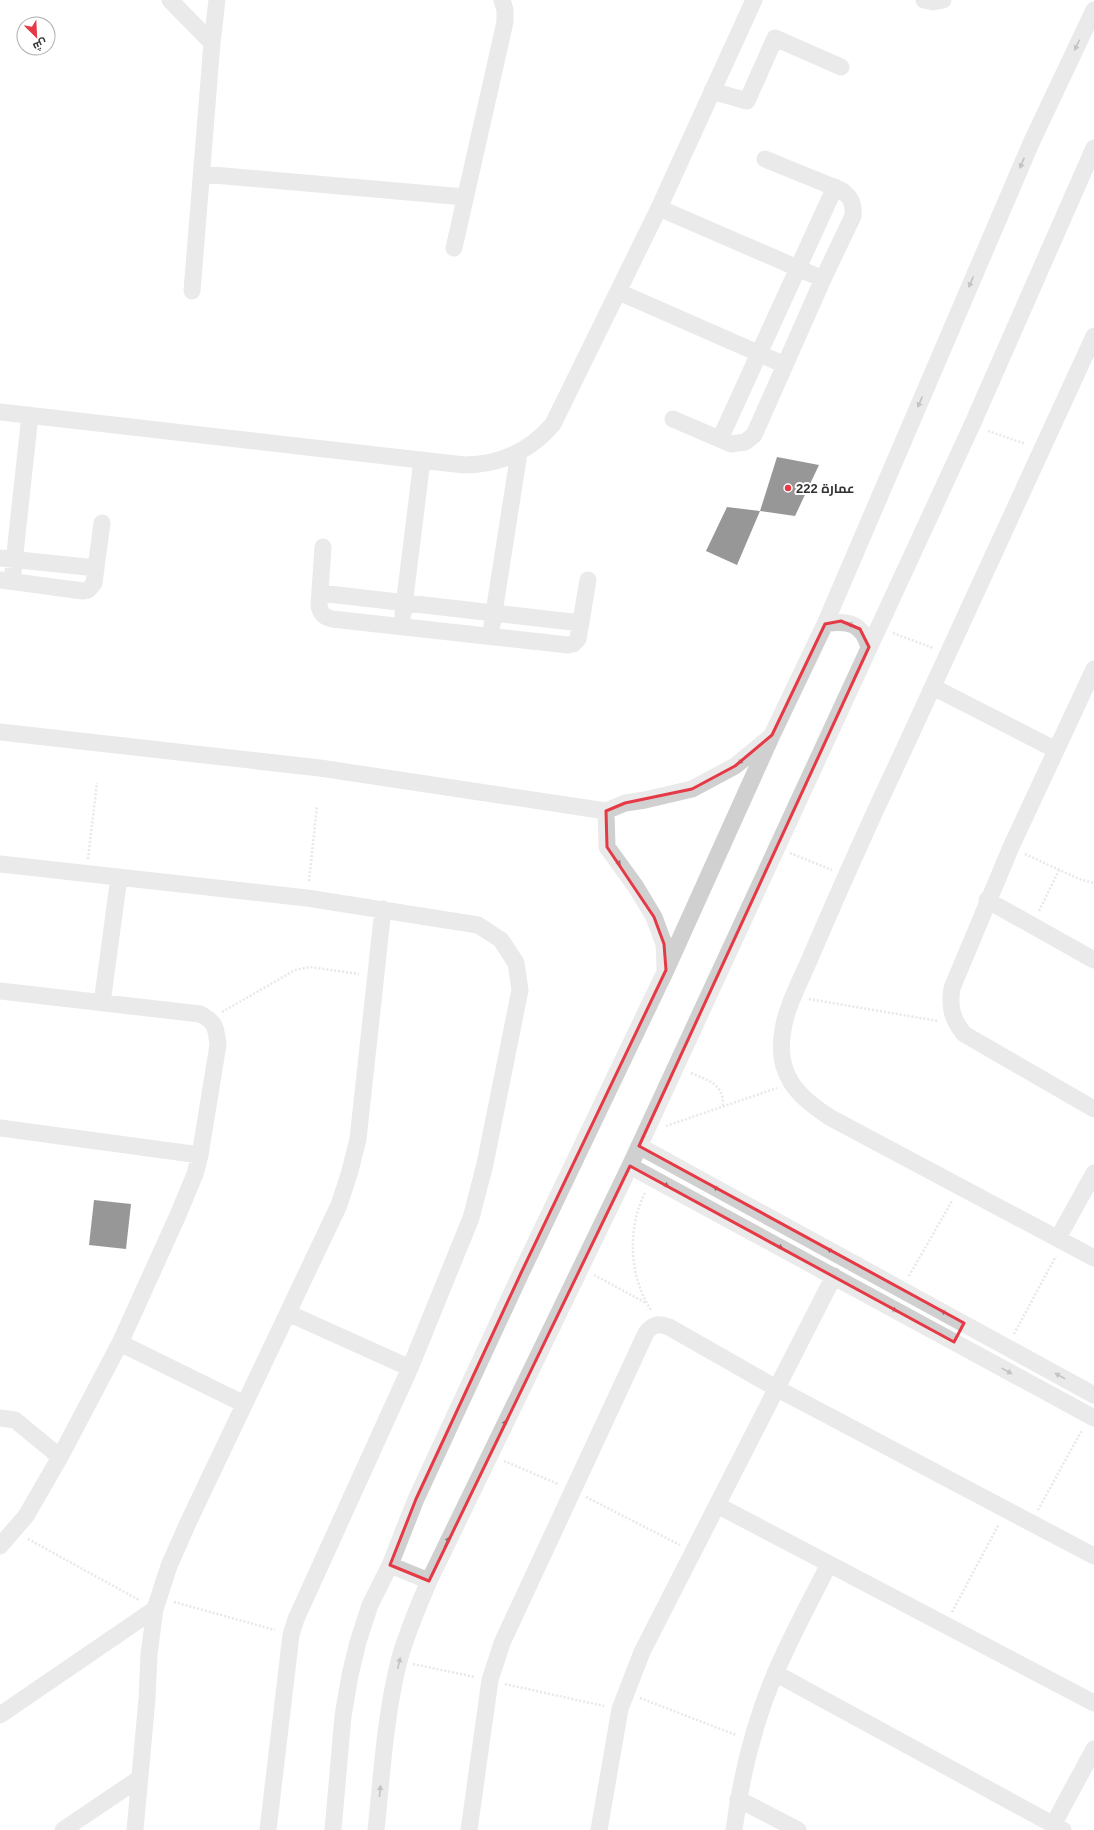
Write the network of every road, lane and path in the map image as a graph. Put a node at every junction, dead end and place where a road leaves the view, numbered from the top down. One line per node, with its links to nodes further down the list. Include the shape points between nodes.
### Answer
1 (170, 0): 8 (street)
2 (217, 0): 8 (street)
3 (502, 0): 15 (street, via 505,22)
4 (754, 0): 10 (street)
5 (924, 0): 6 (street)
6 (943, 0)
7 (1094, 10): 43 (street, one-way to 43, via 1032,141)
8 (212, 43): 13 (street)
9 (841, 67): 10 (street, via 775,38 747,101)
10 (712, 91): 16 (street)
11 (1094, 148): 28 (street)
12 (765, 159): 14 (street)
13 (202, 174): 15 (street); 20 (street)
14 (835, 187): 18 (street); 19 (street, via 848,194 854,208 853,216)
15 (465, 197): 17 (street)
16 (659, 208): 18 (street); 21 (street)
17 (454, 248)
18 (798, 268): 19 (street); 23 (street)
19 (823, 279): 24 (street)
20 (192, 291)
21 (619, 292): 23 (street); 31 (street, via 553,424 543,436)
22 (1094, 336): 30 (street)
23 (759, 354): 24 (street); 29 (street)
24 (785, 365): 29 (street, via 754,435 736,445)
25 (0, 412): 26 (street)
26 (30, 415): 32 (street); 35 (street)
27 (673, 419): 29 (street)
28 (972, 425): 30 (path); 45 (street)
29 (720, 439)
30 (1042, 450): 48 (street)
31 (519, 453): 32 (street, via 506,459 478,465); 41 (street)
32 (422, 460): 40 (street)
33 (102, 523): 36 (street)
34 (323, 547): 39 (street)
35 (7, 559): 36 (street); 37 (street)
36 (96, 568): 37 (street, via 92,587 83,591)
37 (6, 580)
38 (588, 580): 42 (street)
39 (320, 593): 40 (street); 44 (street, via 321,612 325,617)
40 (404, 603): 41 (street); 44 (street)
41 (494, 613): 42 (street); 46 (street)
42 (581, 623): 46 (street, via 578,639 568,645)
43 (825, 624): 47 (street, one-way to 43, via 866,637 851,623 841,621); 52 (street)
44 (401, 627): 46 (street)
45 (878, 628): 47 (street); 48 (path)
46 (490, 636)
47 (869, 647): 58 (street)
48 (949, 653): 50 (street)
49 (1094, 669): 53 (street)
50 (933, 687): 53 (street); 62 (street)
51 (0, 732): 56 (street, via 320,768)
52 (772, 735): 56 (street, one-way to 56, via 735,766 692,789 625,803); 70 (street)
53 (1056, 750): 57 (street)
54 (97, 783): 61 (path)
55 (317, 806): 65 (path)
56 (606, 811): 70 (street, one-way to 70, via 606,847 636,887 654,917 664,944)
57 (1011, 847): 60 (path); 66 (street)
58 (776, 848): 62 (path); 77 (street)
59 (0, 864): 61 (street)
60 (1059, 870): 64 (path); 68 (path)
61 (86, 873): 63 (street)
62 (846, 875): 73 (street)
63 (119, 877): 65 (street); 74 (street)
64 (1094, 883)
65 (307, 898): 67 (street)
66 (988, 900): 68 (street); 76 (street, via 952,988 951,1013)
67 (383, 909): 71 (street); 100 (street, via 478,925 501,940 516,963 520,990 478,1195)
68 (1032, 925): 69 (street)
69 (1094, 960)
70 (666, 970): 117 (street, via 517,1280 416,1499)
71 (376, 977): 75 (path, via 310,967 295,970); 94 (street, via 358,1138 350,1171 339,1206)
72 (0, 991): 74 (street)
73 (794, 996): 76 (path); 78 (street, via 783,1029 782,1049 784,1072)
74 (102, 1003): 75 (street, via 200,1014)
75 (210, 1020): 83 (street, via 216,1029 218,1045)
76 (956, 1025): 80 (street, via 964,1034)
77 (676, 1065): 79 (path, via 719,1088 724,1097); 82 (street)
78 (791, 1084): 79 (path); 87 (street, via 814,1108)
79 (723, 1106): 82 (path)
80 (1094, 1109)
81 (0, 1128): 83 (street)
82 (642, 1139): 84 (street); 92 (street, one-way to 82)
83 (200, 1155): 98 (street, via 181,1208)
84 (630, 1166): 86 (street); 90 (street)
85 (1094, 1174): 88 (street)
86 (653, 1178): 91 (street, one-way to 91); 93 (path, via 636,1218 633,1240 638,1283)
87 (960, 1186): 88 (street); 92 (path)
88 (1061, 1240): 89 (street); 99 (path)
89 (1094, 1258)
90 (579, 1267): 93 (path); 106 (street, one-way to 90)
91 (834, 1276): 97 (street, one-way to 97); 101 (street)
92 (901, 1289): 95 (street, one-way to 92)
93 (647, 1303): 96 (path)
94 (288, 1312): 100 (street); 103 (street)
95 (964, 1323): 97 (street); 99 (street)
96 (660, 1324): 101 (street); 108 (street, via 652,1326 646,1333)
97 (954, 1342): 104 (street, one-way to 104)
98 (120, 1344): 103 (street); 107 (street)
99 (1007, 1346): 102 (street, one-way to 99)
100 (410, 1368): 121 (street)
101 (776, 1388): 109 (street); 110 (street)
102 (1094, 1395)
103 (244, 1404): 119 (street, via 187,1525)
104 (1092, 1417): 111 (path)
105 (0, 1418): 107 (street, via 15,1420)
106 (490, 1455): 108 (path); 118 (street, one-way to 106)
107 (60, 1456): 112 (street, via 26,1516)
108 (574, 1491): 114 (path); 124 (street, via 502,1643)
109 (717, 1505): 114 (street); 116 (street)
110 (1007, 1510): 111 (street); 120 (path)
111 (1031, 1523): 115 (street)
112 (13, 1531): 113 (street); 119 (path)
113 (0, 1546)
114 (693, 1551): 125 (street, via 642,1652)
115 (1094, 1556)
116 (829, 1564): 120 (street); 123 (street)
117 (390, 1565): 118 (street); 137 (street, via 370,1605 350,1675 343,1716)
118 (429, 1581): 122 (street)
119 (156, 1603): 121 (path); 128 (street); 131 (street, via 149,1654)
120 (945, 1625): 126 (street)
121 (291, 1635): 136 (street)
122 (399, 1661): 124 (path); 138 (street, one-way to 122, via 390,1711)
123 (775, 1673): 129 (street); 133 (street)
124 (490, 1680): 127 (path); 139 (street)
125 (625, 1693): 127 (street); 129 (path)
126 (1094, 1703)
127 (620, 1709): 140 (street)
128 (0, 1715)
129 (752, 1741): 132 (street)
130 (1094, 1748): 133 (street)
131 (140, 1778): 134 (street); 135 (street)
132 (738, 1799): 141 (street); 142 (street)
133 (1058, 1827)
134 (63, 1830)
135 (135, 1830)
136 (268, 1830)
137 (333, 1830)
138 (376, 1830)
139 (469, 1830)
140 (599, 1830)
141 (734, 1830)
142 (798, 1830)

